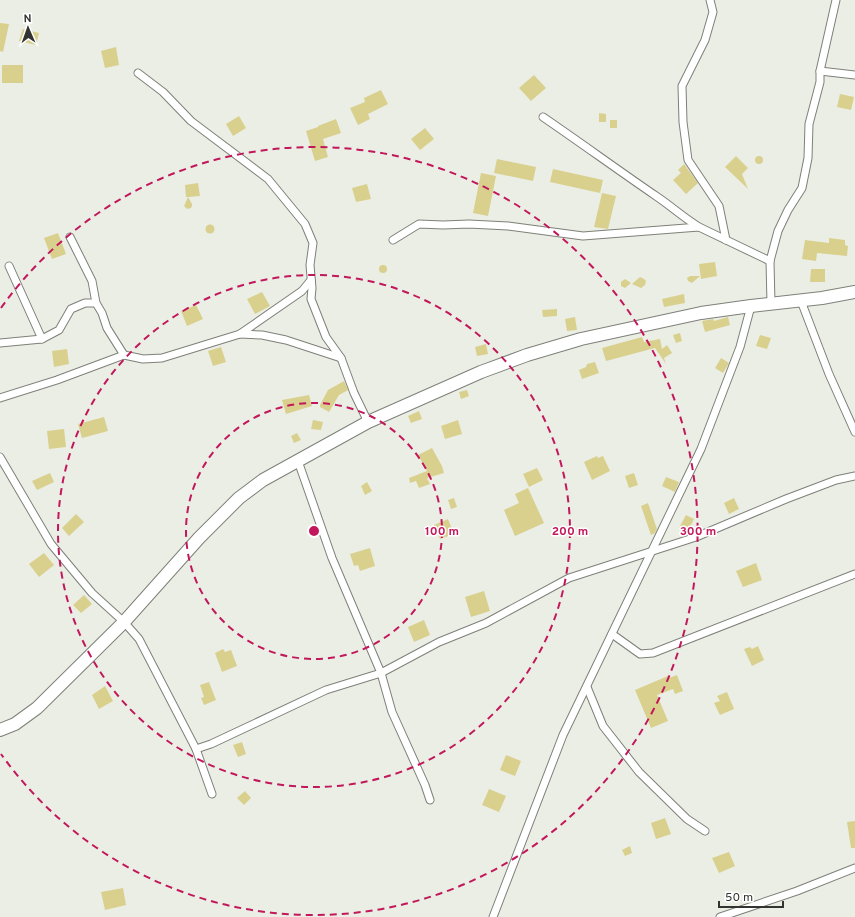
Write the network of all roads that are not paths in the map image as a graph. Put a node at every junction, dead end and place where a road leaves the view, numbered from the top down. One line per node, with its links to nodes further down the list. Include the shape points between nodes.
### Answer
1 (710, 0): 10 (street, via 713,12 705,40 682,86 683,122 688,160 719,206)
2 (836, 0): 3 (street)
3 (820, 71): 5 (street); 11 (street, via 820,82 809,124 808,158 802,188 778,231)
4 (138, 73): 13 (street, via 163,92 191,121 268,179 305,224 313,243)
5 (855, 76)
6 (543, 117): 7 (street)
7 (699, 227): 9 (street, via 583,236 508,226 419,224); 10 (street)
8 (70, 237): 16 (street, via 92,281)
9 (393, 240)
10 (726, 240): 11 (street)
11 (770, 261): 17 (street)
12 (10, 266): 20 (street)
13 (311, 280): 19 (street, via 302,291); 23 (street, via 311,299 326,337)
14 (855, 292): 15 (main road)
15 (801, 301): 17 (main road); 26 (street)
16 (96, 302): 20 (street, via 85,303 71,309 60,330); 22 (street, via 107,328)
17 (770, 304): 18 (main road)
18 (751, 306): 25 (main road, via 701,313 581,339 527,355 480,372); 30 (street, via 740,347 701,449)
19 (240, 334): 22 (street, via 162,358 143,359); 23 (street, via 286,340)
20 (42, 339): 21 (street)
21 (0, 343)
22 (124, 355): 24 (street)
23 (341, 358): 25 (street, via 354,394)
24 (0, 398)
25 (368, 422): 28 (main road)
26 (855, 432)
27 (0, 457): 32 (street, via 52,544 92,593)
28 (298, 461): 32 (main road, via 239,498 199,538); 34 (street, via 332,558)
29 (855, 476): 30 (street, via 836,480 696,537)
30 (653, 551): 33 (street); 34 (street, via 569,578 486,623 438,642)
31 (855, 574): 33 (street, via 654,654 640,654)
32 (124, 622): 36 (main road, via 37,708 15,724); 37 (street, via 139,639)
33 (612, 634): 35 (street)
34 (381, 673): 37 (street, via 326,690); 39 (street, via 392,712)
35 (587, 687): 40 (street, via 603,726 639,772 688,819); 42 (street, via 563,735)
36 (0, 730)
37 (196, 749): 38 (street)
38 (212, 794)
39 (430, 800)
40 (705, 831)
41 (855, 868): 43 (street)
42 (492, 917)
43 (720, 917)

